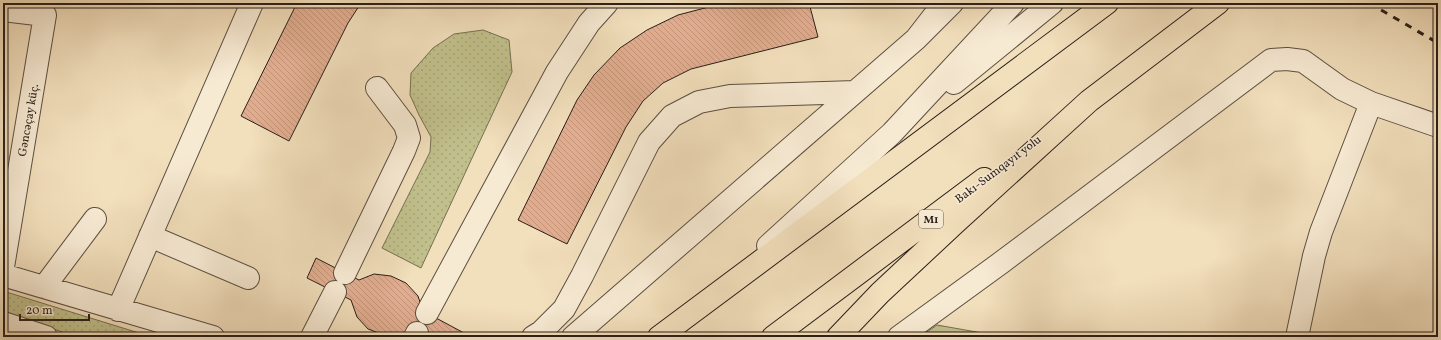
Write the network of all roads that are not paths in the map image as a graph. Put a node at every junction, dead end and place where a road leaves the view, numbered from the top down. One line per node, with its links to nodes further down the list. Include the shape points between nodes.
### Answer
1 (252, 3): 19 (street)
2 (944, 3): 11 (street)
3 (952, 3): 11 (street)
4 (1013, 3): 17 (street)
5 (1052, 3): 17 (street)
6 (1107, 3): 26 (highway)
7 (605, 4): 28 (street, via 589,23 557,72)
8 (46, 9): 10 (street, Gəncəçay küç.); 20 (street, Gəncəçay küç.)
9 (1210, 9): 14 (highway)
10 (3, 10)
11 (916, 39): 13 (street)
12 (377, 88): 21 (street, via 406,126 408,138 404,152)
13 (855, 92): 33 (street, via 730,96 699,102 672,116 649,142 564,309); 34 (street)
14 (1089, 101): 36 (highway, Bakı-Sumqayıt yolu / M1); 37 (highway, via 898,276)
15 (1371, 103): 16 (street); 38 (street, via 1342,89 1303,61 1271,60); 39 (street, via 1321,232)
16 (1438, 126)
17 (892, 133): 26 (street)
18 (95, 219): 24 (street)
19 (150, 236): 23 (street); 27 (street)
20 (3, 267)
21 (345, 273)
22 (3, 276): 24 (street)
23 (248, 278)
24 (44, 287): 27 (street)
25 (335, 292): 32 (street)
26 (704, 304): 35 (highway)
27 (118, 310): 31 (street)
28 (427, 313)
29 (3, 323): 30 (street)
30 (46, 337)
31 (212, 337)
32 (312, 337)
33 (533, 337)
34 (573, 337)
35 (659, 337)
36 (773, 337)
37 (838, 337)
38 (899, 337)
39 (1297, 337)

